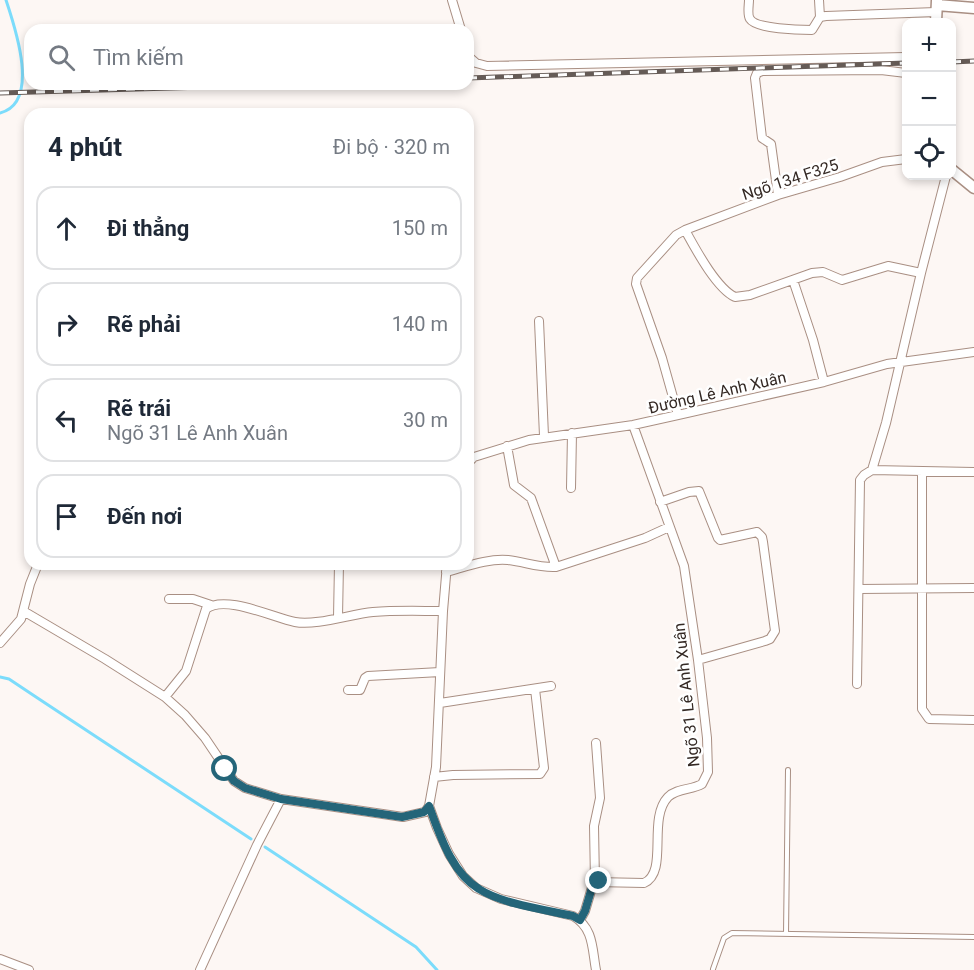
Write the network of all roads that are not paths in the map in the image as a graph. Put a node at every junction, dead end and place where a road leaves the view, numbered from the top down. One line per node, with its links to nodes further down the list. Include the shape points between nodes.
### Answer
1 (452, 0): 7 (street)
2 (749, 0): 6 (street, via 749,18 758,25 812,30)
3 (819, 0): 6 (street)
4 (974, 8): 5 (street)
5 (936, 10): 6 (street)
6 (820, 17)
7 (458, 24)
8 (902, 57): 9 (street, via 487,66)
9 (474, 61)
10 (902, 73): 15 (street, via 881,69 758,73 762,138 771,144)
11 (902, 160): 15 (street, Ngõ 134 F325, via 882,162)
12 (956, 174): 14 (street)
13 (945, 180): 17 (street)
14 (974, 188)
15 (778, 195): 16 (street, Ngõ 134 F325)
16 (685, 230): 18 (street, via 703,262 730,296 740,298); 23 (street, via 676,235 637,278 636,284)
17 (921, 273): 18 (street, via 888,266 847,280 822,272); 21 (street)
18 (793, 280): 22 (street)
19 (539, 321): 26 (street)
20 (974, 352): 21 (street, Đường Lê Anh Xuân)
21 (901, 361): 22 (street, Đường Lê Anh Xuân); 29 (street)
22 (824, 382): 23 (street, Đường Lê Anh Xuân)
23 (678, 416): 24 (street, Đường Lê Anh Xuân)
24 (633, 425): 25 (street, Đường Lê Anh Xuân); 33 (street, Ngõ 31 Lê Anh Xuân)
25 (572, 433): 26 (street, Đường Lê Anh Xuân); 32 (street)
26 (544, 436): 27 (street, Đường Lê Anh Xuân)
27 (507, 447): 28 (street, Đường Lê Anh Xuân); 36 (street, via 514,485 531,498)
28 (474, 457)
29 (872, 470): 30 (street); 42 (street, via 860,480)
30 (922, 472): 31 (street); 40 (street)
31 (974, 472)
32 (571, 488)
33 (660, 502): 34 (street, Ngõ 31 Lê Anh Xuân); 49 (street, via 699,491 720,540 757,532 764,542 773,636)
34 (669, 527): 36 (street); 49 (street, Ngõ 31 Lê Anh Xuân, via 684,566)
35 (474, 564): 36 (street, via 507,560)
36 (556, 567)
37 (36, 570): 46 (street)
38 (339, 570): 47 (street)
39 (447, 570): 45 (street)
40 (922, 587): 41 (street); 42 (street); 57 (street, via 922,709 929,719)
41 (974, 588)
42 (859, 589): 51 (street)
43 (169, 599): 44 (street, via 193,599)
44 (211, 605): 47 (street, via 243,607 296,622); 55 (street, via 206,609 186,671)
45 (443, 611): 47 (street); 50 (street)
46 (25, 612): 48 (street); 55 (street)
47 (338, 617)
48 (0, 643)
49 (698, 660): 63 (street, Ngõ 31 Lê Anh Xuân, via 707,777 699,786 674,793 663,804 657,823 656,870 651,879 644,883)
50 (440, 672): 54 (street, via 368,676 360,690); 56 (street)
51 (857, 684)
52 (551, 686): 53 (street)
53 (535, 688): 56 (street); 60 (street, via 543,772)
54 (348, 690)
55 (165, 698): 61 (street, via 192,722 234,781)
56 (440, 702): 60 (street)
57 (974, 720)
58 (596, 743): 63 (street, via 600,798 594,826)
59 (788, 770): 65 (lane)
60 (434, 777): 62 (street)
61 (281, 799): 62 (street, via 402,817 424,812); 70 (street)
62 (429, 806): 64 (street, via 449,854 477,888 501,899)
63 (595, 882): 64 (street)
64 (580, 920): 71 (street, via 589,931)
65 (786, 934): 66 (lane); 68 (lane, via 732,933 724,938)
66 (974, 937)
67 (0, 959): 69 (street)
68 (713, 969)
69 (29, 970)
70 (200, 970)
71 (596, 970)

